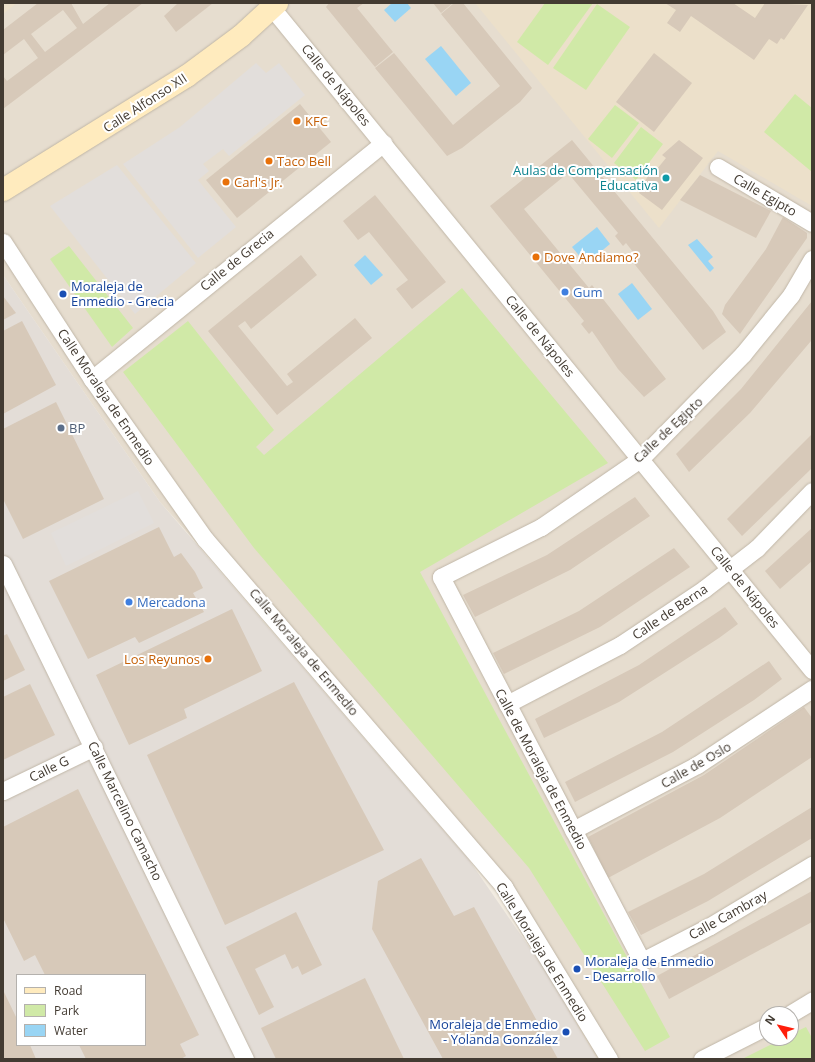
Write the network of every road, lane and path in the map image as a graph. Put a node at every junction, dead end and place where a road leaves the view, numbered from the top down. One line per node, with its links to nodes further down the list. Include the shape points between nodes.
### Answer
1 (272, 4): 2 (street, Calle de Nápoles); 4 (street, Calle Alfonso XII, via 187,76)
2 (383, 143): 8 (street, Calle de Grecia); 9 (street, Calle de Nápoles)
3 (718, 167): 5 (street, Calle Egipto)
4 (3, 190)
5 (812, 223)
6 (3, 242): 8 (street, Calle Moraleja de Enmedio)
7 (812, 259): 9 (street, Calle de Egipto, via 791,295 743,354)
8 (92, 379): 26 (street, Calle Moraleja de Enmedio, via 205,539 504,887)
9 (640, 459): 12 (street, Calle de Nápoles); 13 (street, Calle de Egipto, via 541,527)
10 (812, 491): 12 (street, Calle de Berna)
11 (3, 564): 17 (street, Calle Marcelino Camacho)
12 (731, 569): 14 (street, Calle de Nápoles); 16 (street, Calle de Berna, via 620,646)
13 (440, 577): 16 (street, Calle de Moraleja de Enmedio)
14 (812, 670)
15 (812, 689): 19 (street, Calle de Oslo, via 697,765)
16 (507, 704): 19 (street, Calle de Moraleja de Enmedio)
17 (94, 747): 18 (street, Calle G); 25 (street, Calle Marcelino Camacho)
18 (3, 791)
19 (573, 830): 21 (street, Calle de Moraleja de Enmedio)
20 (812, 865): 21 (street, Calle Cambray, via 710,926)
21 (642, 961)
22 (810, 1008): 23 (street)
23 (799, 1011)
24 (759, 1030): 27 (street)
25 (245, 1059)
26 (609, 1059)
27 (702, 1059)

